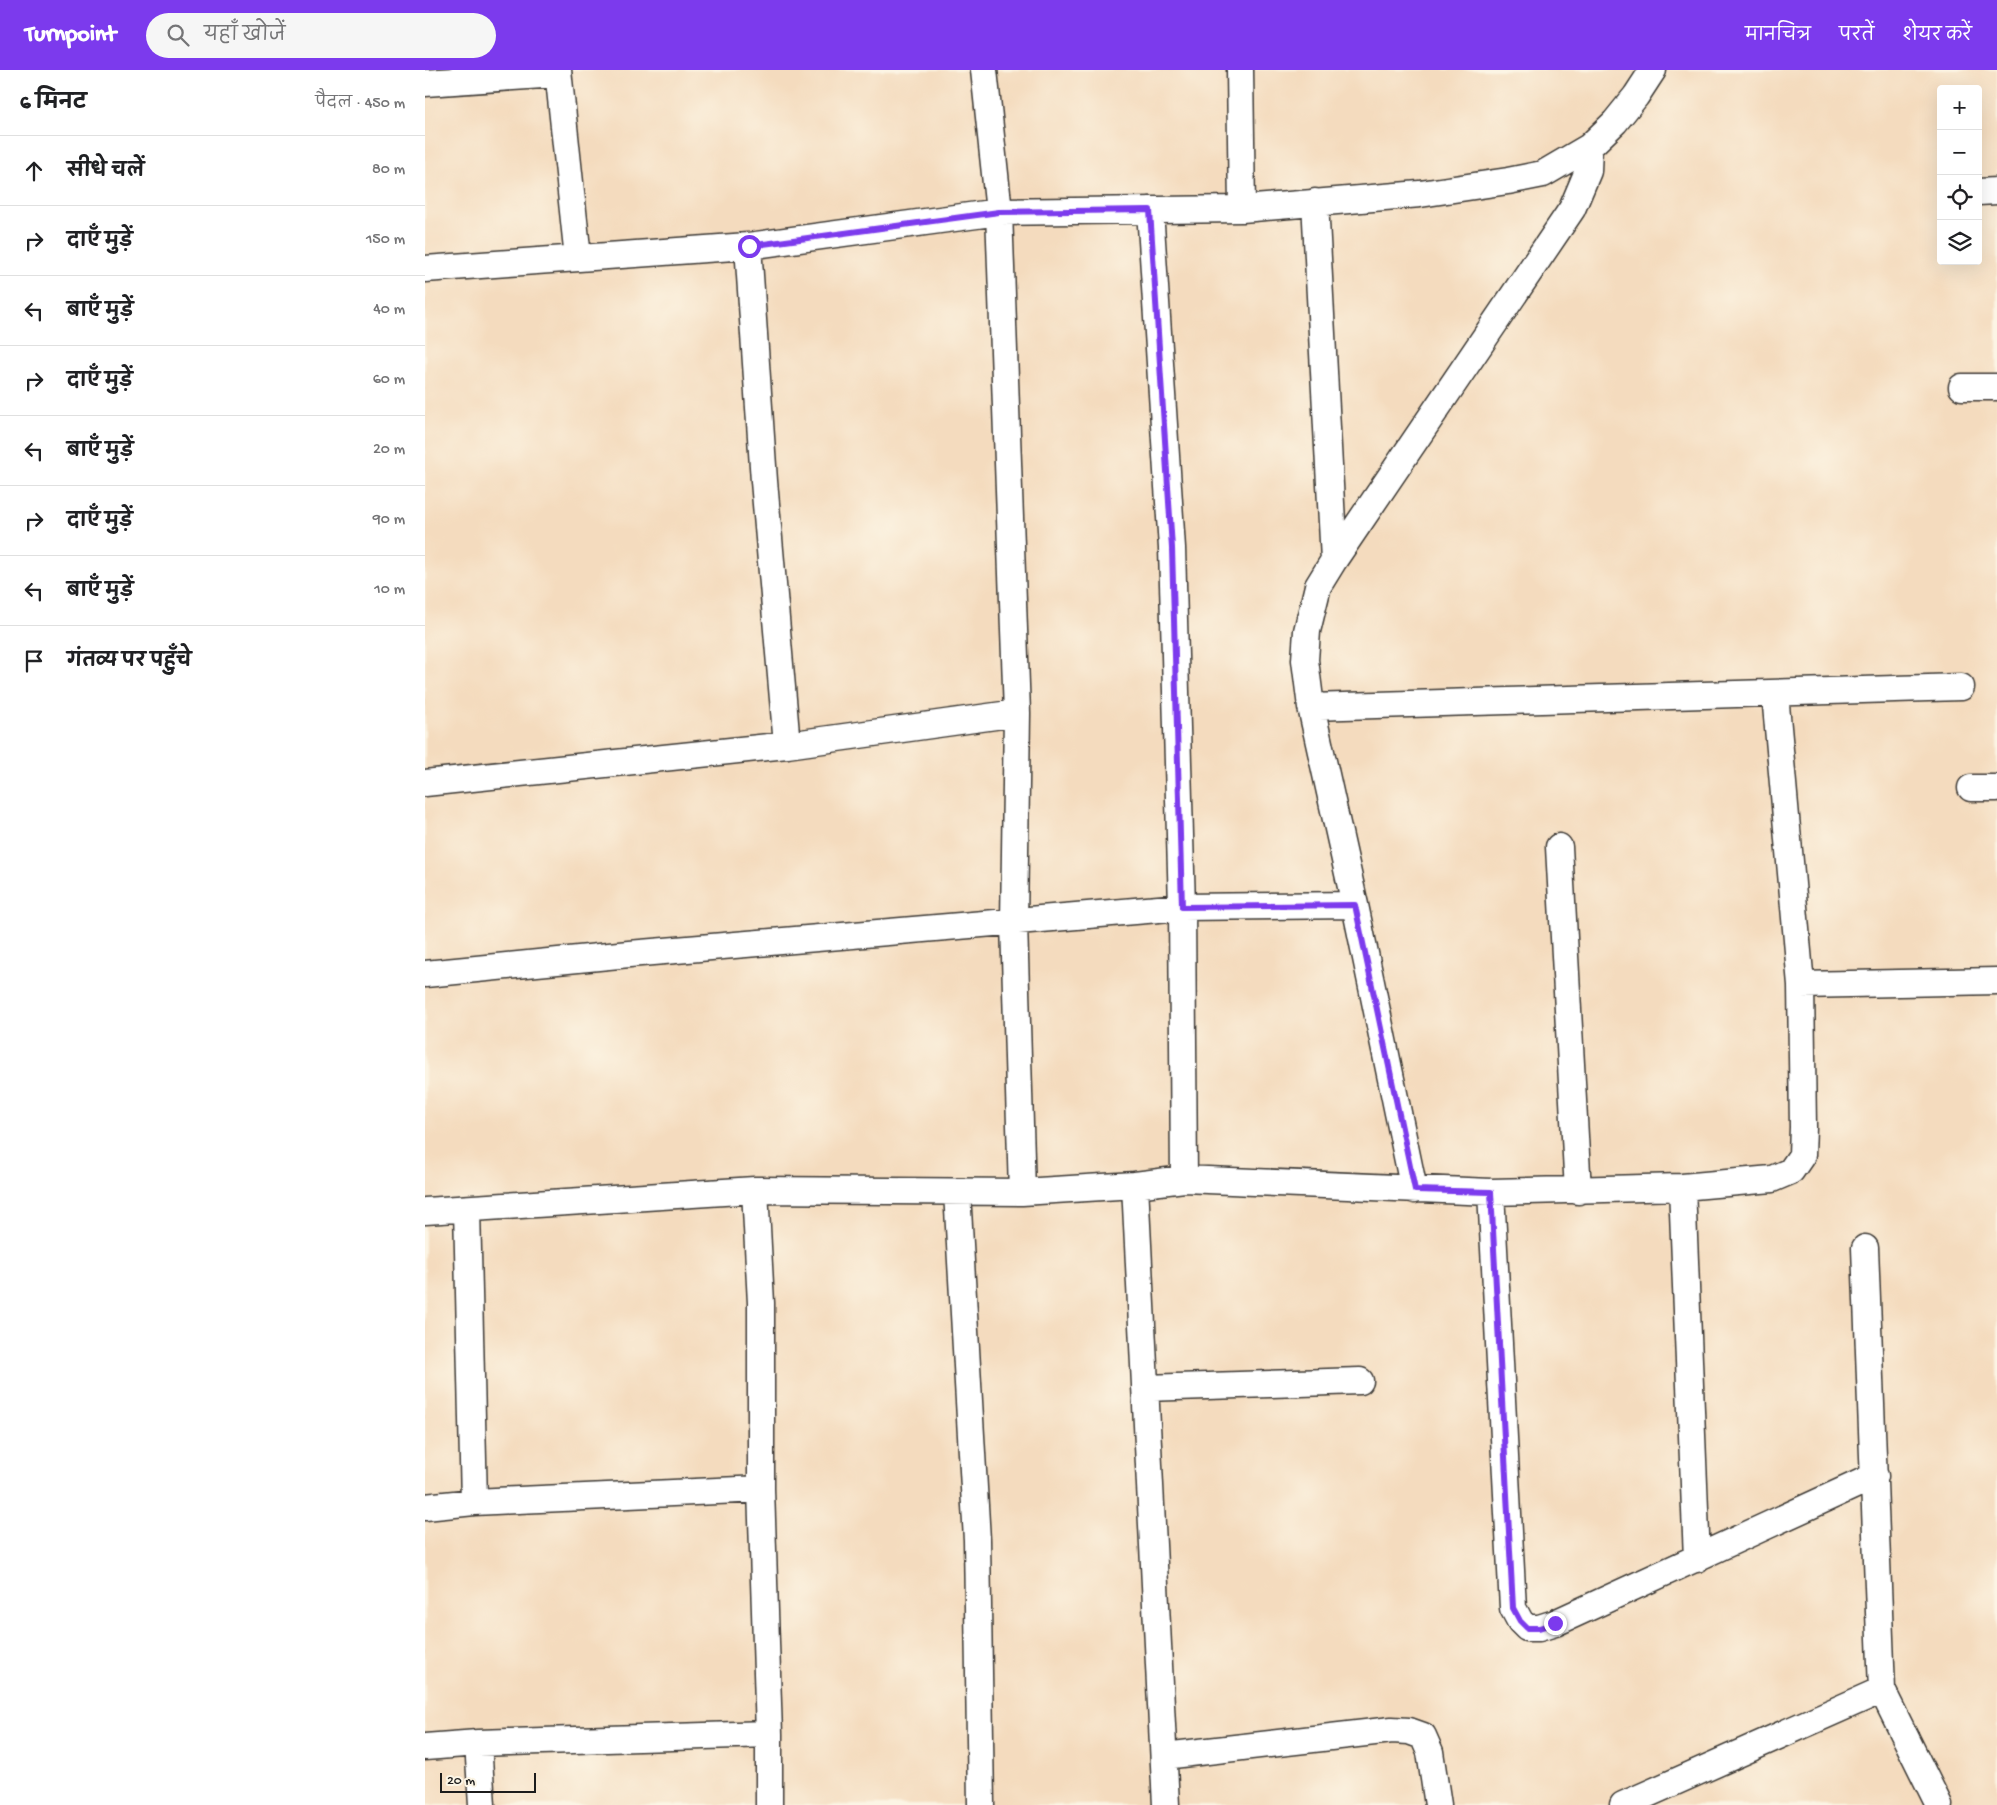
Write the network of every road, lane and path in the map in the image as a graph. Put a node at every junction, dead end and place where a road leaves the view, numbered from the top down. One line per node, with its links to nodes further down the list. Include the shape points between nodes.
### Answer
1 (984, 70): 12 (street)
2 (1240, 70): 10 (street)
3 (1653, 70): 6 (street, via 1615,122)
4 (558, 72): 5 (street); 14 (street)
5 (425, 83)
6 (1589, 147): 9 (street, via 1543,174 1420,194); 18 (street, via 1588,171 1572,209)
7 (1997, 191): 8 (street)
8 (1982, 192)
9 (1315, 202): 10 (street); 18 (street)
10 (1242, 209): 11 (street)
11 (1150, 210): 12 (street); 29 (street, via 1172,548)
12 (999, 212): 13 (street); 22 (street)
13 (749, 246): 14 (street); 23 (street, via 764,481)
14 (578, 258): 15 (street)
15 (425, 269)
16 (1962, 387): 17 (street)
17 (1997, 387)
18 (1334, 560): 21 (street, via 1318,586 1307,632 1305,660)
19 (1961, 687): 20 (street)
20 (1775, 694): 21 (street); 33 (street)
21 (1311, 708): 28 (street)
22 (1017, 713): 23 (street); 30 (street)
23 (787, 745): 24 (street)
24 (425, 783)
25 (1971, 788): 26 (street)
26 (1997, 788)
27 (1559, 847): 39 (street)
28 (1355, 905): 29 (street); 38 (street)
29 (1182, 907): 30 (street); 34 (street)
30 (1014, 923): 31 (street); 41 (street)
31 (425, 974)
32 (1997, 982): 33 (street)
33 (1801, 984): 36 (street, via 1802,1155 1791,1172 1772,1179)
34 (1183, 1179): 35 (street); 38 (street)
35 (1135, 1185): 41 (street); 47 (street)
36 (1682, 1187): 39 (street); 52 (street)
37 (755, 1190): 40 (street); 43 (street); 49 (street, via 761,1303)
38 (1415, 1190): 42 (street)
39 (1578, 1191): 42 (street)
40 (957, 1192): 41 (street); 60 (street, via 977,1540)
41 (1022, 1192)
42 (1491, 1192): 52 (street, via 1513,1608 1520,1621 1527,1628 1555,1623)
43 (467, 1208): 44 (street); 50 (street)
44 (425, 1211)
45 (1865, 1248): 48 (street)
46 (1360, 1381): 47 (street)
47 (1145, 1388): 57 (street)
48 (1875, 1476): 52 (street); 53 (street)
49 (761, 1489): 50 (street); 54 (street)
50 (474, 1502): 51 (street)
51 (425, 1508)
52 (1697, 1559)
53 (1882, 1690): 63 (street); 64 (street)
54 (769, 1734): 55 (street); 59 (street)
55 (478, 1743): 56 (street); 58 (street)
56 (425, 1746)
57 (1164, 1756): 61 (street); 62 (street, via 1392,1730 1409,1731 1423,1736 1430,1752)
58 (482, 1805)
59 (769, 1805)
60 (981, 1805)
61 (1166, 1805)
62 (1438, 1805)
63 (1623, 1805)
64 (1939, 1805)

